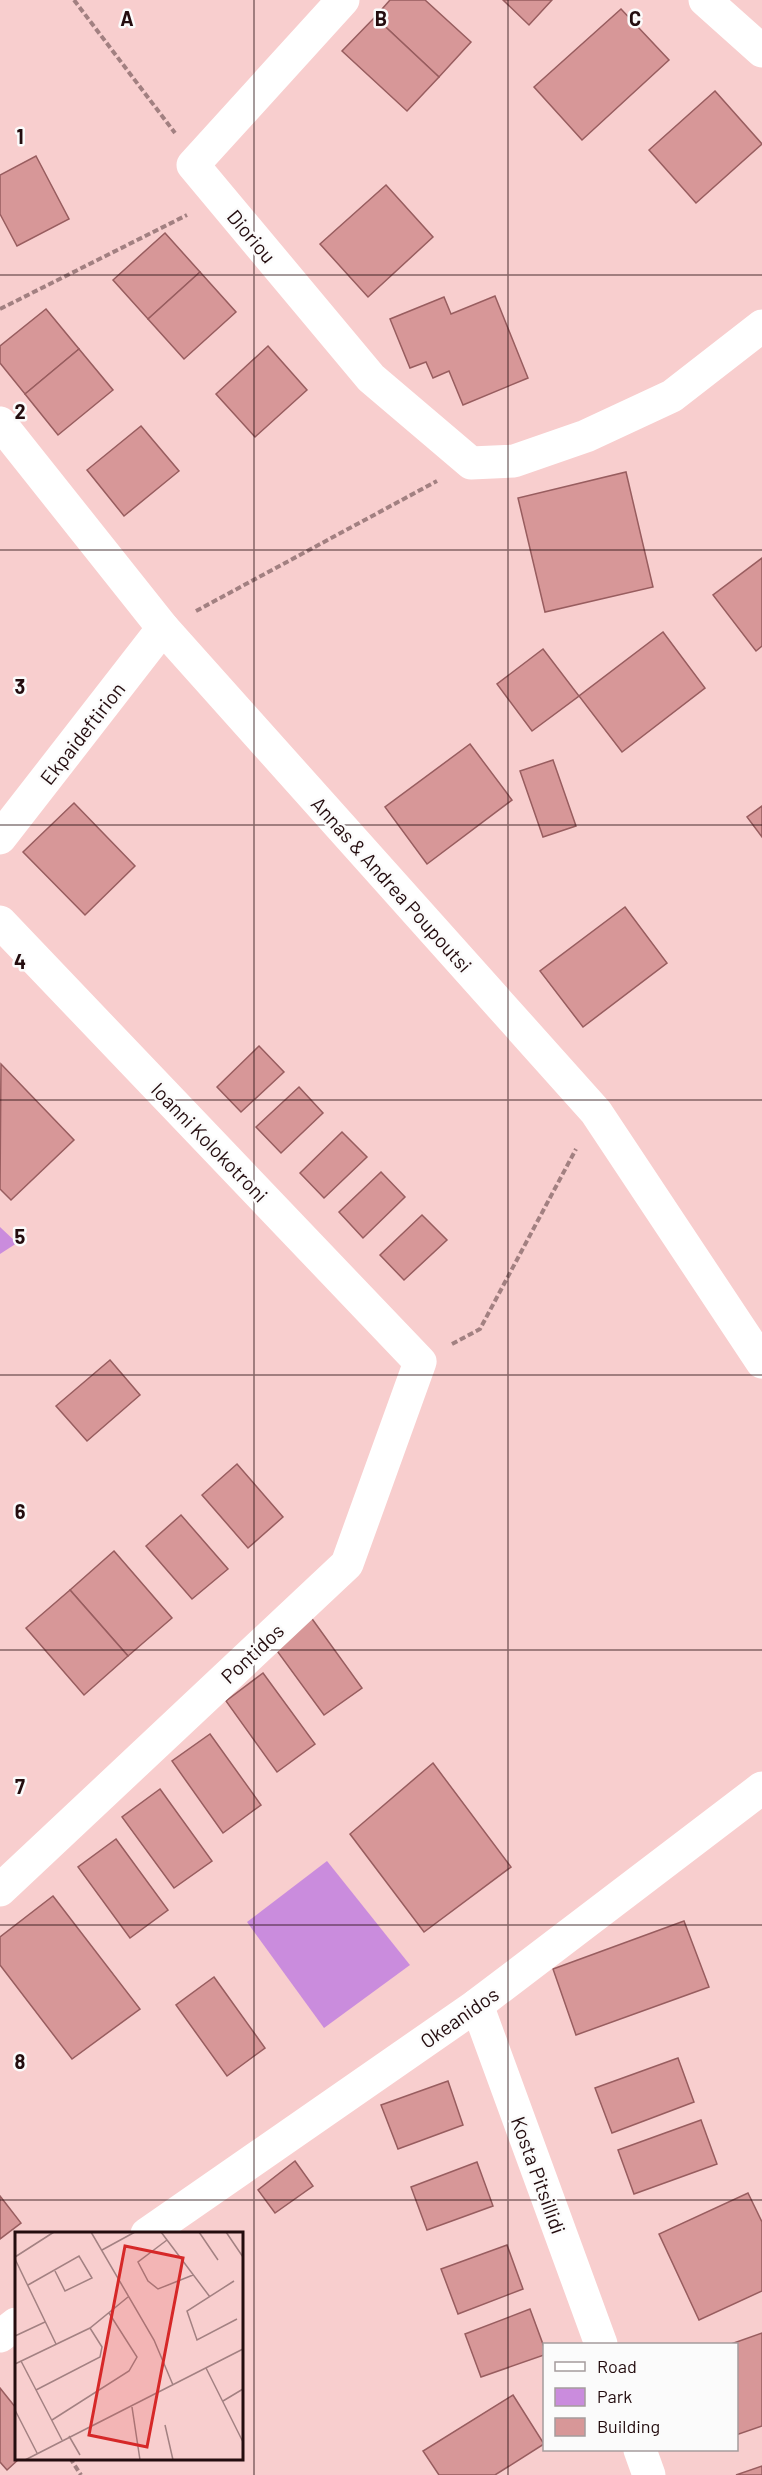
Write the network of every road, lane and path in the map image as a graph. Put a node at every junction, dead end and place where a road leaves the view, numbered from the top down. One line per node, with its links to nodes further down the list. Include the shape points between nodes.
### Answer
1 (74, 0): 5 (path, via 184,145)
2 (343, 0): 5 (street)
3 (705, 0): 4 (street)
4 (762, 51)
5 (192, 165): 6 (street, Dioriou)
6 (220, 198): 7 (path); 10 (street, Dioriou, via 371,378)
7 (0, 309)
8 (762, 326): 10 (street, via 672,396 586,436 514,461)
9 (0, 423): 11 (street, Annas & Andrea Poupoutsi)
10 (471, 463): 11 (path)
11 (163, 628): 12 (street, Ekpaideftirion); 14 (street, Annas & Andrea Poupoutsi)
12 (0, 838)
13 (0, 922): 15 (street, Ioanni Kolokotroni)
14 (596, 1112): 15 (path, via 480,1329); 16 (street, Annas & Andrea Poupoutsi)
15 (420, 1362): 18 (street, Pontidos, via 347,1564)
16 (762, 1362)
17 (762, 1788): 19 (street, Okeanidos)
18 (0, 1890)
19 (477, 2005): 20 (street, Okeanidos); 23 (street, Kosta Pitsillidi)
20 (150, 2232)
21 (15, 2325): 22 (street)
22 (0, 2336)
23 (602, 2343)
24 (640, 2451): 27 (street)
25 (71, 2460): 26 (path)
26 (81, 2475)
27 (649, 2475)

